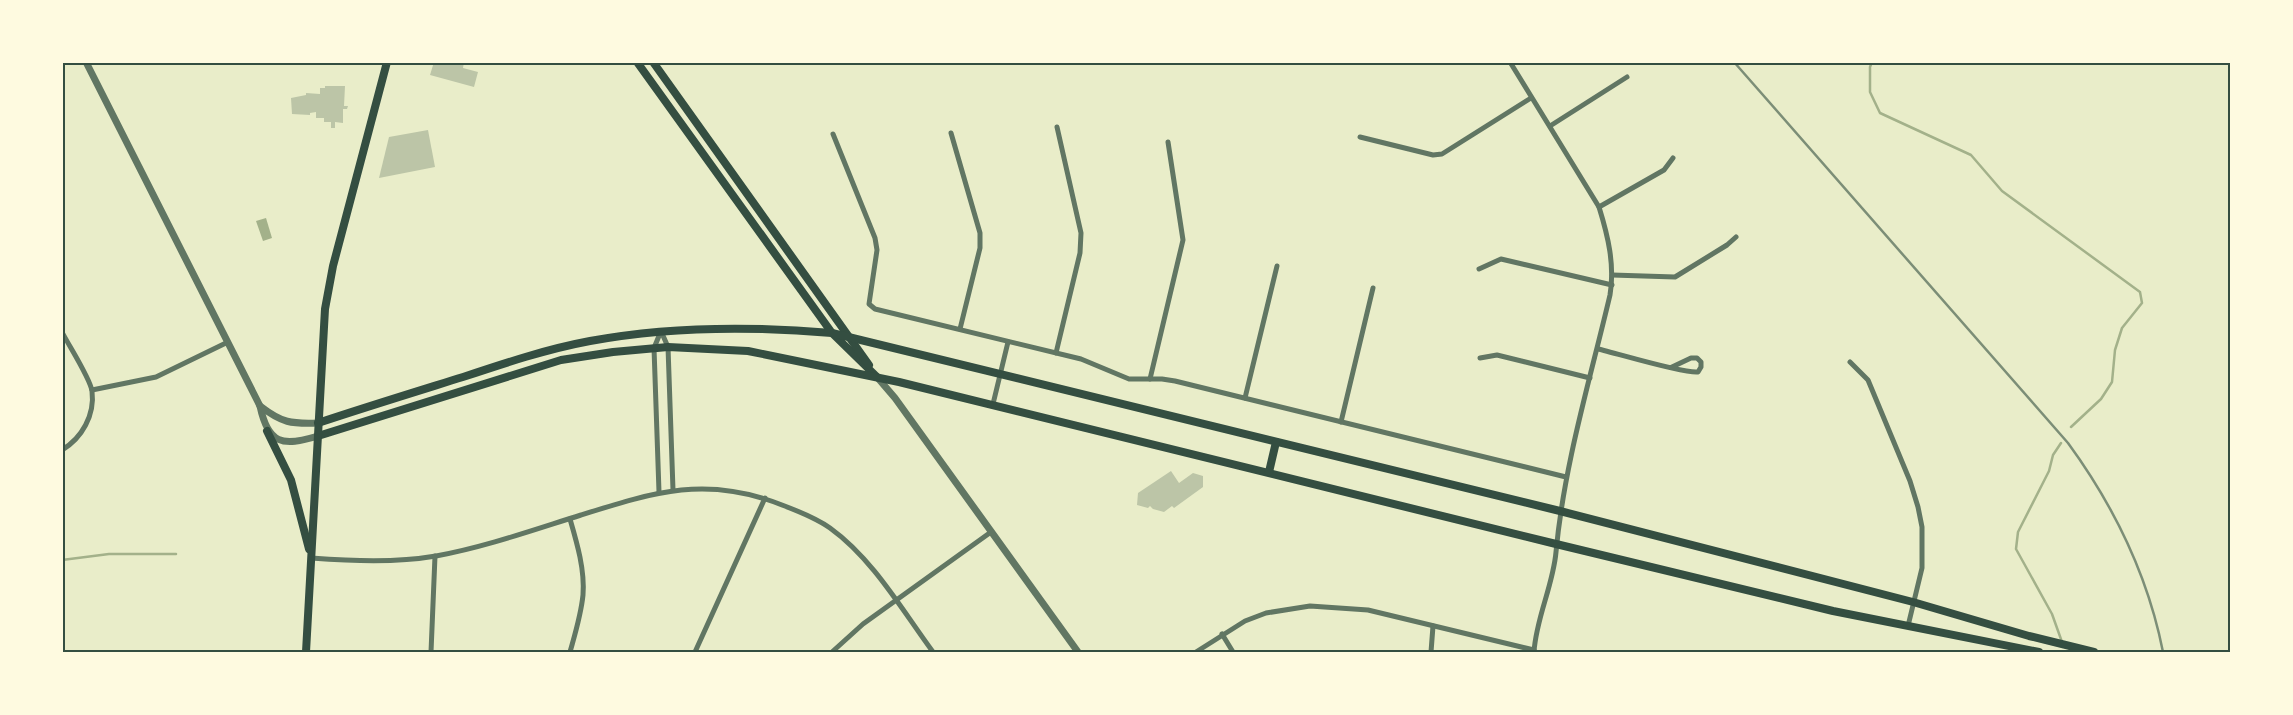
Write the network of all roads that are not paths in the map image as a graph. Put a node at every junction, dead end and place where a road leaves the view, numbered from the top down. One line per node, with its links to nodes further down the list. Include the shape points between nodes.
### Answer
1 (86, 62): 27 (street)
2 (387, 62): 45 (main road, via 328,288)
3 (637, 62): 25 (main road)
4 (653, 62): 26 (main road)
5 (1510, 62): 7 (street)
6 (1626, 77): 8 (street)
7 (1531, 98): 8 (street); 12 (street, via 1442,154 1433,155)
8 (1550, 126): 15 (street)
9 (1058, 127): 32 (street, via 1081,233 1080,253)
10 (951, 133): 22 (street, via 980,233 980,248)
11 (833, 134): 22 (street, via 875,238 877,250 869,304 875,309)
12 (1360, 137)
13 (1168, 142): 39 (street, via 1183,240)
14 (1673, 158): 15 (street, via 1664,170)
15 (1599, 207): 19 (street, via 1610,249)
16 (1736, 236): 19 (street, via 1675,277)
17 (1277, 266): 41 (street)
18 (1479, 270): 20 (street, via 1501,259)
19 (1612, 276): 20 (street)
20 (1612, 285): 31 (street)
21 (1373, 288): 44 (street)
22 (960, 329): 28 (street)
23 (661, 331): 25 (main road, via 736,328); 29 (street); 30 (street); 45 (main road, via 542,352)
24 (62, 332): 40 (street)
25 (832, 333): 26 (main road); 37 (main road)
26 (851, 338): 36 (main road); 37 (main road)
27 (228, 342): 40 (street, via 156,377); 43 (street)
28 (1008, 342): 32 (street); 36 (street)
29 (668, 347): 30 (main road); 37 (main road, via 764,354); 52 (street)
30 (654, 348): 47 (main road, via 595,354 545,364); 53 (street)
31 (1598, 348): 35 (street); 38 (street)
32 (1056, 353): 39 (street, via 1129,380)
33 (1480, 358): 38 (street, via 1497,355)
34 (1850, 362): 62 (street, via 1868,380 1918,507 1922,568)
35 (1672, 367): 35 (street, via 1697,358 1702,368 1698,372)
36 (1000, 374): 42 (street); 48 (main road)
37 (877, 377): 42 (main road); 57 (street)
38 (1590, 378): 51 (street)
39 (1150, 379): 41 (street, via 1175,381)
40 (92, 390): 49 (street, via 88,421 80,436)
41 (1245, 398): 44 (street)
42 (993, 404): 50 (main road)
43 (260, 406): 45 (street, via 287,422); 46 (street)
44 (1341, 422): 51 (street)
45 (318, 423): 47 (main road)
46 (268, 431): 47 (street, via 289,441); 60 (main road, via 291,480)
47 (318, 436): 60 (main road)
48 (1276, 442): 50 (main road); 55 (main road)
49 (62, 450)
50 (1269, 472): 58 (main road)
51 (1566, 477): 55 (street)
52 (672, 490): 53 (street); 54 (street, via 704,488)
53 (659, 492): 56 (street)
54 (765, 498): 61 (street, via 830,528 854,550); 70 (street)
55 (1560, 511): 58 (street); 62 (main road)
56 (570, 519): 59 (street); 69 (street, via 582,571 583,595)
57 (991, 532): 61 (street); 73 (street)
58 (1556, 544): 64 (main road, via 1823,609); 66 (street)
59 (435, 556): 60 (street, via 388,561); 68 (street)
60 (312, 558): 67 (main road)
61 (895, 600): 71 (street); 72 (street)
62 (1913, 602): 64 (street); 78 (main road)
63 (1433, 626): 65 (street, via 1368,610 1310,606 1266,613 1245,620); 66 (street); 76 (street)
64 (1908, 626): 77 (main road)
65 (1222, 634): 74 (street); 75 (street)
66 (1534, 651)
67 (306, 652)
68 (431, 652)
69 (570, 652)
70 (694, 652)
71 (832, 652)
72 (932, 652)
73 (1078, 652)
74 (1196, 652)
75 (1233, 652)
76 (1431, 652)
77 (2035, 652)
78 (2094, 652)

